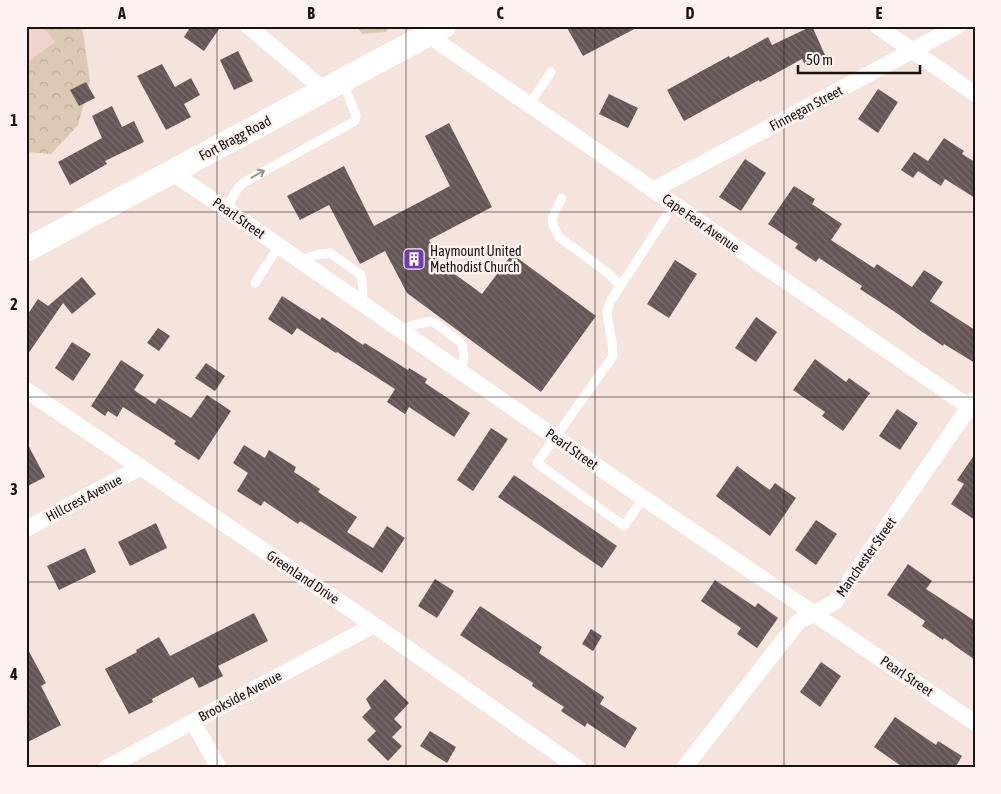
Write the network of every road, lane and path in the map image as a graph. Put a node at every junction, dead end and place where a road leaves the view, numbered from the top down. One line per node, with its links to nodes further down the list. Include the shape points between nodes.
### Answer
1 (248, 26): 7 (street)
2 (877, 26): 5 (street)
3 (958, 26): 5 (street, Finnegan Street)
4 (436, 31): 7 (main road, Fort Bragg Road); 9 (street, Cape Fear Avenue)
5 (912, 51): 8 (street); 11 (street, Finnegan Street)
6 (551, 72): 9 (lane)
7 (333, 86): 10 (main road, Fort Bragg Road); 14 (lane, one-way to 7, via 243,183 355,121 356,115)
8 (975, 94)
9 (529, 105): 11 (street, Cape Fear Avenue)
10 (171, 172): 14 (street, Pearl Street); 16 (main road, Fort Bragg Road)
11 (653, 190): 13 (street, Cape Fear Avenue)
12 (562, 198): 19 (lane, via 552,218 558,237)
13 (674, 204): 19 (lane); 24 (street, Cape Fear Avenue)
14 (226, 208): 15 (street, Pearl Street)
15 (278, 246): 17 (street, Pearl Street); 18 (lane)
16 (26, 250)
17 (299, 260): 20 (street, Pearl Street); 20 (lane, via 330,253 361,275)
18 (255, 283)
19 (620, 285): 25 (lane, via 607,313 613,356)
20 (362, 303): 21 (street, Pearl Street)
21 (401, 330): 22 (street, Pearl Street); 22 (lane, via 432,322 462,344)
22 (461, 372): 25 (street, Pearl Street)
23 (26, 390): 26 (street, Greenland Drive)
24 (973, 406): 29 (street, Manchester Street, via 835,602)
25 (556, 438): 27 (street, Pearl Street); 27 (lane, via 537,463 624,526)
26 (141, 467): 28 (street, Hillcrest Avenue); 30 (street, Greenland Drive)
27 (644, 497): 29 (street, Pearl Street)
28 (26, 529)
29 (814, 612): 32 (street, Pearl Street); 36 (street, Manchester Street, via 798,622)
30 (374, 625): 31 (street, Brookside Avenue); 35 (street, Greenland Drive)
31 (192, 722): 33 (street, Brookside Avenue); 34 (street)
32 (975, 723)
33 (106, 768)
34 (219, 768)
35 (578, 768)
36 (684, 768)

